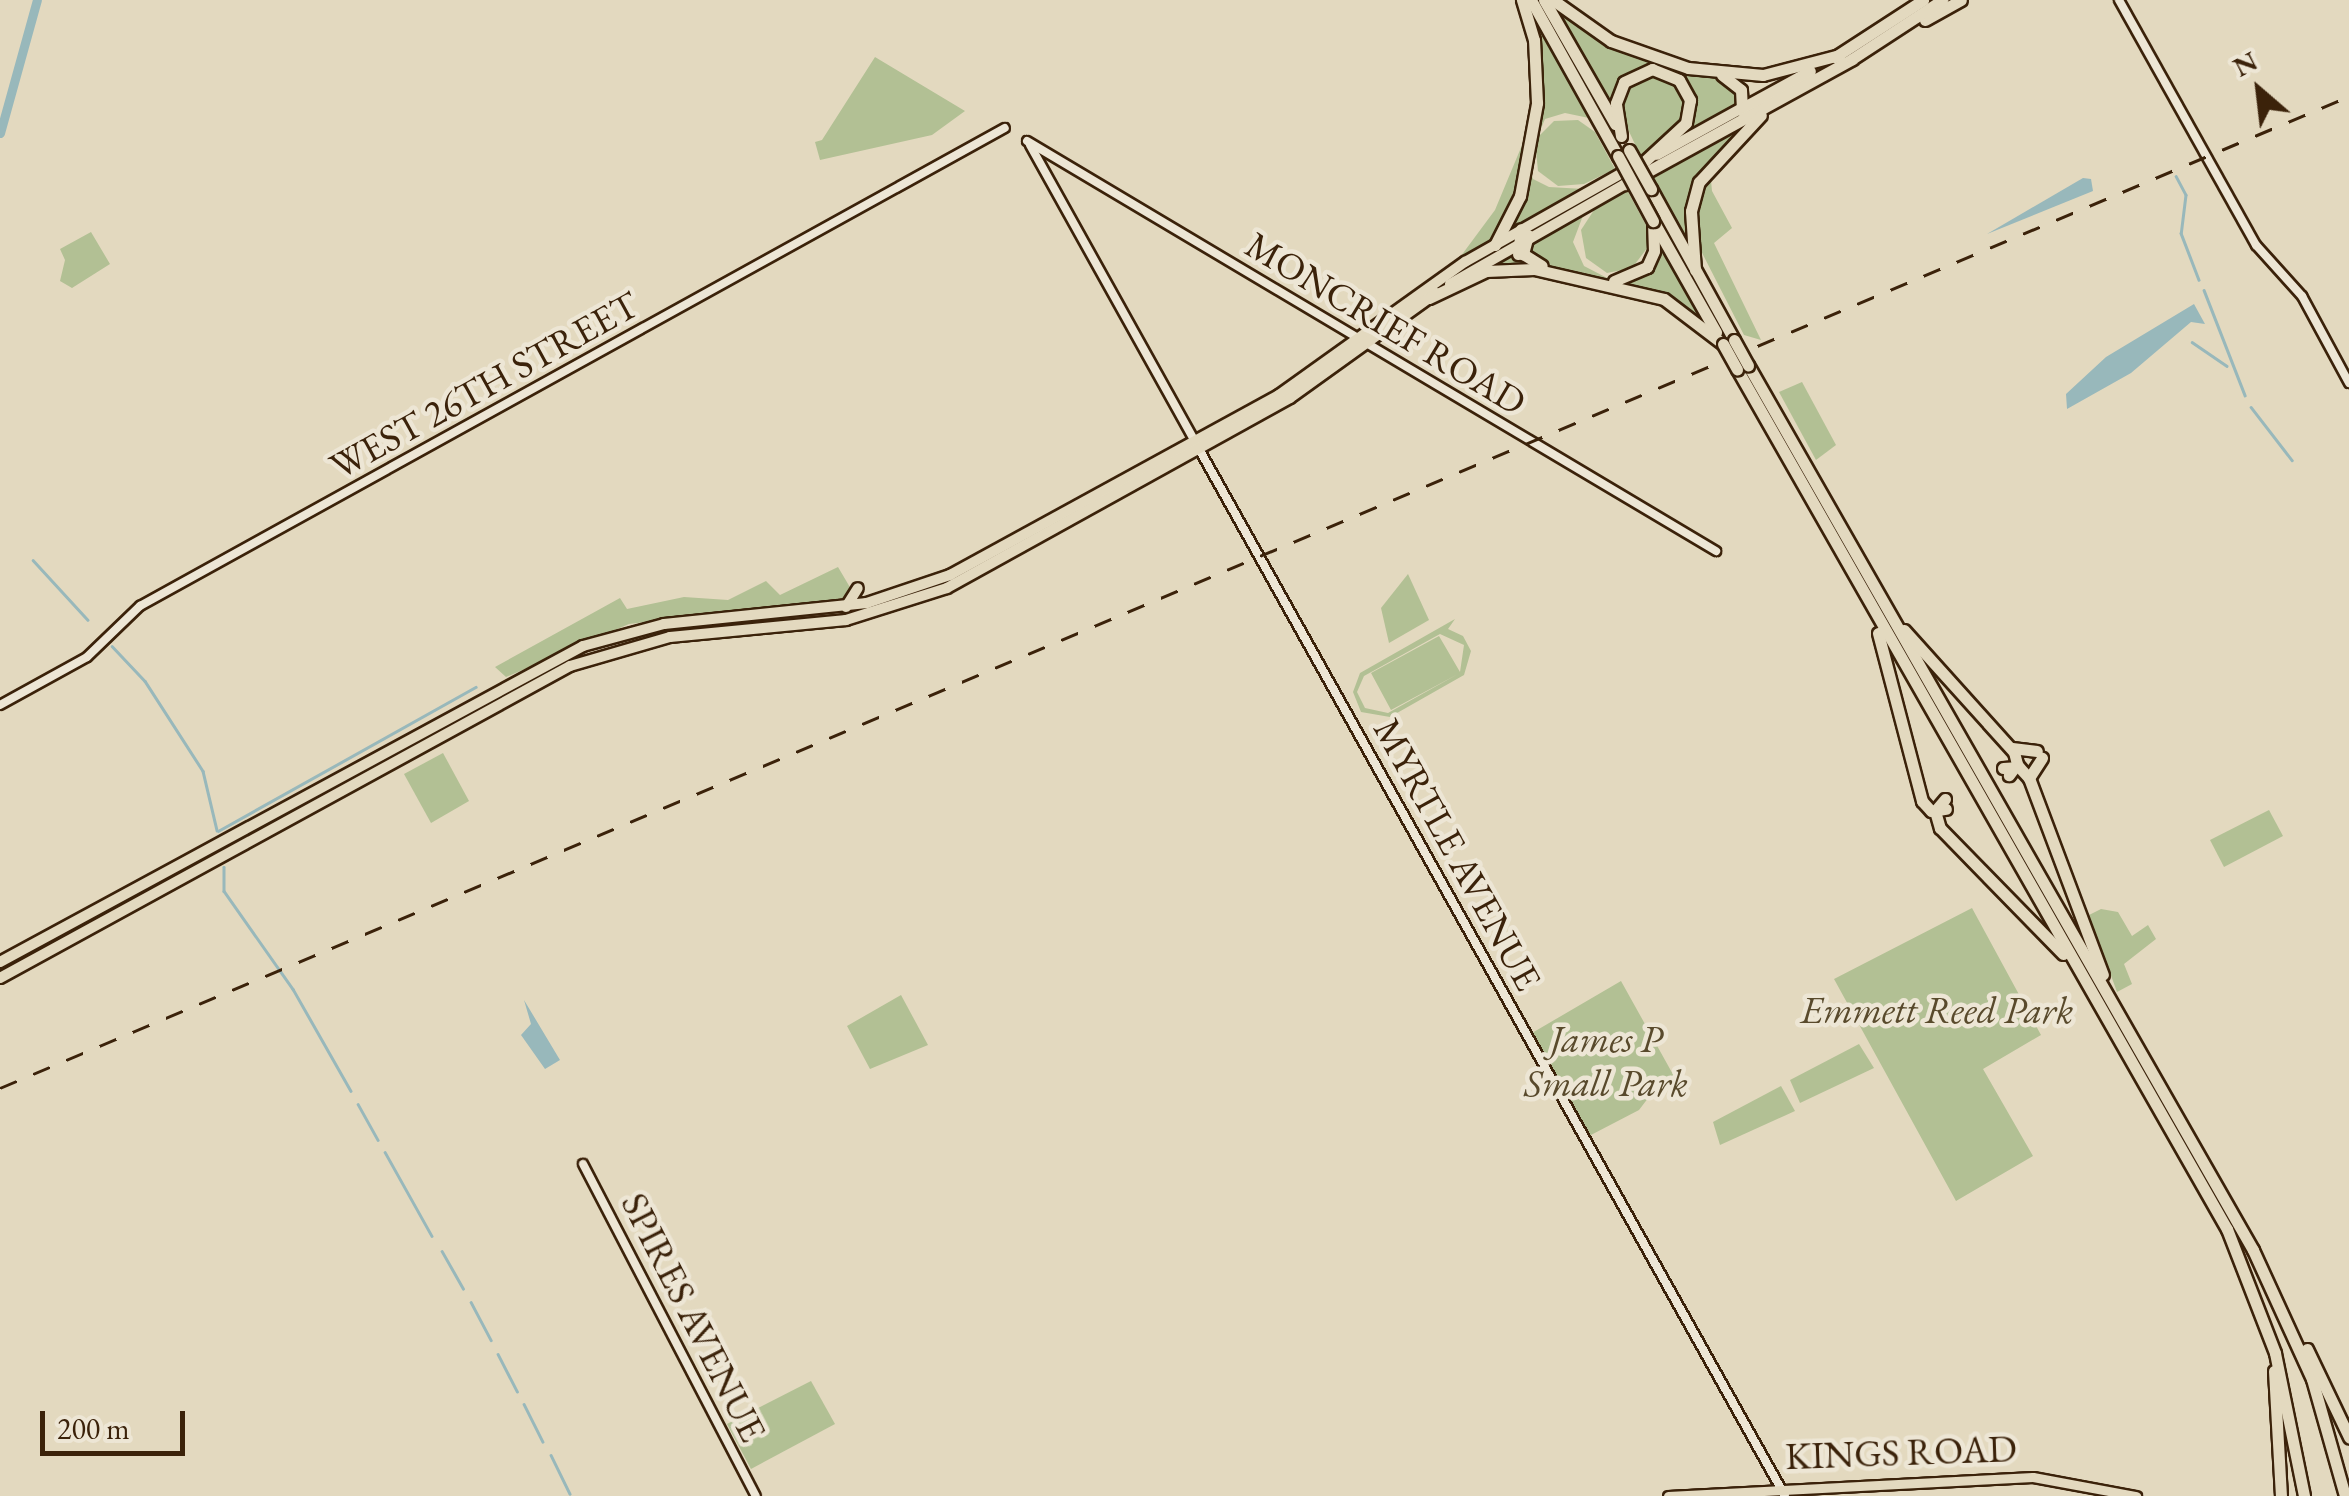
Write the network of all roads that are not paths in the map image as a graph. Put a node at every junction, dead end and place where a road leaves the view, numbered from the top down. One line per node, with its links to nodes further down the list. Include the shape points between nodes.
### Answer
1 (1522, 0): 24 (highway, via 1533,33 1537,102 1520,196)
2 (1531, 0): 19 (highway)
3 (1544, 0): 17 (highway)
4 (1553, 0): 12 (highway, via 1623,47)
5 (1914, 0): 10 (highway)
6 (1923, 0): 10 (highway)
7 (1942, 0): 10 (highway)
8 (1961, 0): 10 (highway)
9 (2119, 0): 30 (main road, via 2256,245 2302,296)
10 (1867, 44): 11 (highway); 13 (highway)
11 (1839, 55): 12 (highway, via 1776,73); 14 (highway)
12 (1708, 72): 14 (highway, via 1736,83)
13 (1787, 95): 16 (highway); 26 (highway, via 1726,148 1699,182 1690,210)
14 (1744, 107): 16 (highway); 20 (highway)
15 (1005, 128): 37 (main road, WEST 26TH STREET, via 140,606 87,656)
16 (1726, 128): 21 (highway)
17 (1621, 136): 19 (highway); 20 (highway, via 1616,103 1624,82 1652,69 1680,80 1690,100 1686,124)
18 (1028, 141): 28 (main road, MONCRIEF ROAD); 31 (main road, MYRTLE AVENUE)
19 (1624, 153): 22 (highway, bridge); 26 (highway, bridge)
20 (1645, 161): 23 (highway)
21 (1625, 184): 23 (highway)
22 (1653, 221): 23 (highway, via 1650,261 1637,276 1619,282 1531,262); 29 (highway)
23 (1522, 235): 24 (highway); 25 (highway); 27 (highway)
24 (1495, 244): 28 (highway)
25 (1528, 268): 27 (highway, via 1486,271); 29 (highway, via 1664,299)
26 (1696, 270): 29 (highway)
27 (1429, 298): 28 (highway)
28 (1363, 341): 31 (highway); 33 (main road, MONCRIEF ROAD)
29 (1729, 342): 32 (highway, bridge)
30 (2349, 383)
31 (1197, 445): 36 (highway); 36 (highway, via 966,579); 54 (main road, MYRTLE AVENUE)
32 (1830, 521): 34 (highway); 35 (highway)
33 (1716, 552)
34 (1854, 579): 39 (highway); 41 (highway, via 1891,666)
35 (1880, 600): 38 (highway); 39 (highway)
36 (869, 609): 44 (highway, via 858,588 846,607 664,624 568,652); 45 (highway, via 831,622 670,637 570,666)
37 (0, 706)
38 (2011, 748): 40 (highway, via 2009,770); 40 (highway, via 2039,754)
39 (1970, 769): 42 (highway)
40 (2028, 778): 47 (highway)
41 (1920, 796): 43 (highway, via 1942,806); 43 (highway, via 1918,819)
42 (1988, 802): 46 (highway); 47 (highway)
43 (1940, 828): 46 (highway, via 2046,934)
44 (0, 962)
45 (0, 978)
46 (2090, 989): 48 (highway)
47 (2122, 1021): 48 (highway)
48 (2149, 1079): 49 (highway)
49 (2165, 1108): 51 (highway); 52 (highway, via 2227,1229)
50 (584, 1164): 55 (main road, SPIRES AVENUE)
51 (2277, 1297): 53 (highway); 60 (highway, via 2318,1396)
52 (2267, 1327): 58 (highway); 59 (highway)
53 (2349, 1437)
54 (1782, 1492): 56 (main road, KINGS ROAD); 57 (main road, KINGS ROAD, via 2033,1477)
55 (756, 1496)
56 (1668, 1496)
57 (2136, 1496)
58 (2281, 1496)
59 (2306, 1496)
60 (2346, 1496)

